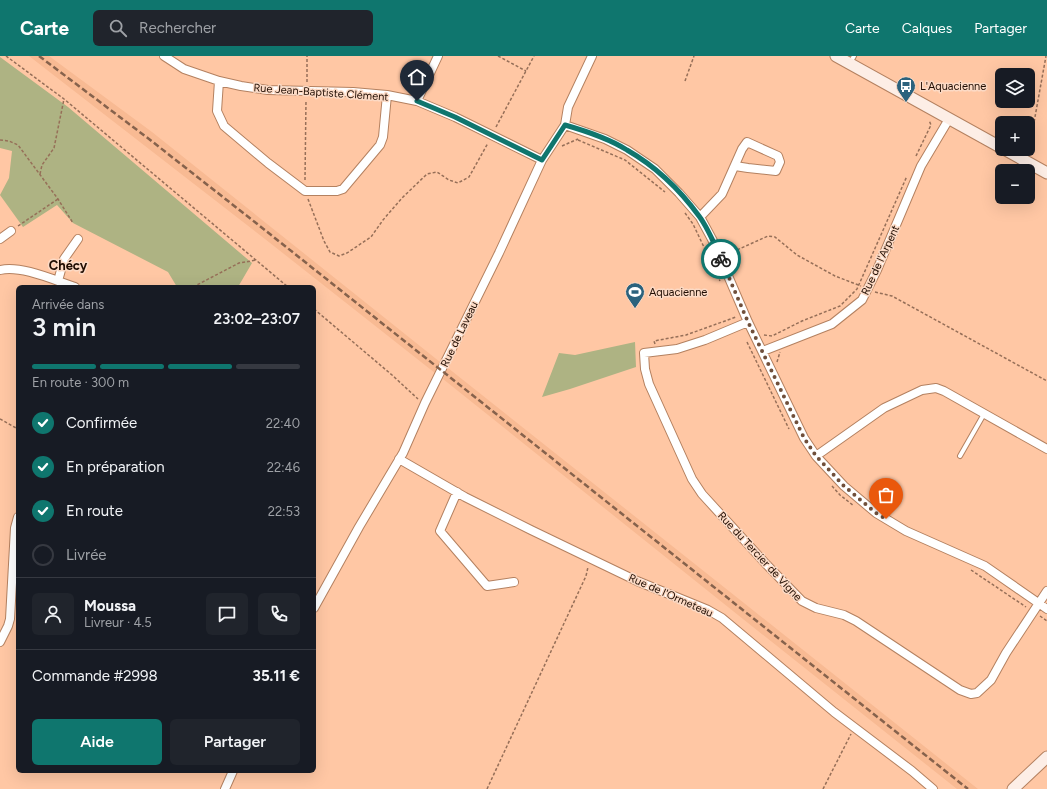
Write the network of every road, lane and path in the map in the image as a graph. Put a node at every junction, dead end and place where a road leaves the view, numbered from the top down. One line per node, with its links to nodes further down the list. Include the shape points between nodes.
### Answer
1 (6, 56): 16 (path)
2 (164, 56): 12 (street, Rue Jean-Baptiste Clément, via 184,69)
3 (307, 56): 14 (path)
4 (438, 56): 17 (street)
5 (498, 56): 11 (path)
6 (534, 56): 11 (path)
7 (592, 56): 21 (street, Rue de Laveau, via 568,107)
8 (694, 56): 13 (path)
9 (1046, 56): 19 (path)
10 (846, 58): 20 (main road)
11 (526, 71): 22 (path)
12 (220, 80): 14 (street, Rue Jean-Baptiste Clément, via 268,90); 33 (street, via 217,111 224,126)
13 (685, 81)
14 (307, 91): 15 (street, Rue Jean-Baptiste Clément); 33 (path)
15 (387, 95): 17 (street, Rue Jean-Baptiste Clément); 33 (street, via 380,145 343,189)
16 (64, 99): 31 (path, via 54,148 42,165); 43 (path)
17 (417, 101): 22 (street, Rue Jean-Baptiste Clément)
18 (932, 114): 28 (path, via 929,121 931,125)
19 (1035, 117)
20 (949, 119): 24 (main road); 51 (street, Rue de l'Arpent, via 921,166)
21 (565, 125): 27 (street, Rue de Laveau); 37 (street, via 605,139 655,169)
22 (494, 132): 27 (street, Rue Jean-Baptiste Clément); 33 (path, via 469,177 458,183 437,172 427,174 402,198 371,237 347,254 339,256 330,252)
23 (0, 140): 31 (path, via 18,145)
24 (995, 144)
25 (560, 147): 34 (path, via 578,140 625,160)
26 (1017, 156): 30 (main road)
27 (542, 160): 61 (street, Rue de Laveau)
28 (914, 160)
29 (735, 166): 29 (street, via 747,142 778,156 780,162 776,171); 37 (street, via 722,194)
30 (1047, 173)
31 (40, 174): 35 (path)
32 (908, 174): 50 (path)
33 (305, 191)
34 (668, 194)
35 (58, 199): 38 (path); 39 (path)
36 (683, 211): 49 (path, via 693,224)
37 (700, 217): 54 (street)
38 (72, 223)
39 (11, 231): 40 (street)
40 (0, 239)
41 (78, 240): 45 (street, via 64,259)
42 (728, 254): 50 (path, via 768,236 775,237 797,255 835,276)
43 (257, 260): 47 (path, via 238,263); 48 (path)
44 (0, 270): 45 (street, via 8,268 26,271)
45 (58, 281): 46 (street)
46 (69, 285)
47 (197, 285)
48 (286, 285)
49 (722, 285)
50 (858, 285): 51 (path); 55 (path, via 840,306 772,336)
51 (867, 290): 58 (street, Rue de l'Arpent, via 862,300 832,324); 60 (path, via 892,296)
52 (316, 311): 61 (path, via 416,398)
53 (736, 317): 57 (path, via 686,335 654,341)
54 (748, 322): 57 (street, Rue du Tercier de Vigne, via 705,340 677,349); 58 (street)
55 (762, 335)
56 (778, 349): 59 (path, via 780,353)
57 (656, 352): 76 (street, Rue du Tercier de Vigne, via 644,353 649,384 692,479 702,494 805,603 856,621 960,690 971,694 977,693 992,680 1006,653)
58 (763, 352): 66 (street, via 782,395)
59 (777, 363)
60 (1047, 381)
61 (425, 403): 68 (street, Rue de Laveau)
62 (984, 414): 65 (street); 66 (street, via 944,391 936,388 922,390 884,408); 67 (lane)
63 (0, 419): 64 (path)
64 (16, 428)
65 (1047, 449)
66 (816, 456): 76 (street, via 844,486 876,513 906,531 985,566)
67 (960, 456)
68 (399, 460): 69 (street, Rue de l'Ormeteau); 75 (street, Rue de Laveau)
69 (457, 492): 71 (street, Rue de l'Ormeteau); 73 (street, via 440,531 486,586)
70 (16, 524): 81 (street, via 10,619)
71 (588, 557): 82 (street, Rue de l'Ormeteau, via 722,618); 86 (path, via 586,576)
72 (971, 570): 77 (path)
73 (514, 582)
74 (1047, 592): 76 (street)
75 (316, 604)
76 (1040, 604): 78 (street)
77 (1027, 608)
78 (1047, 609)
79 (1036, 614): 80 (path)
80 (1047, 621)
81 (0, 642)
82 (854, 727): 87 (path); 88 (street, Rue de l'Ormeteau)
83 (1047, 757): 89 (main road)
84 (232, 773): 85 (street)
85 (225, 789)
86 (487, 789)
87 (823, 789)
88 (933, 789)
89 (1013, 789)

